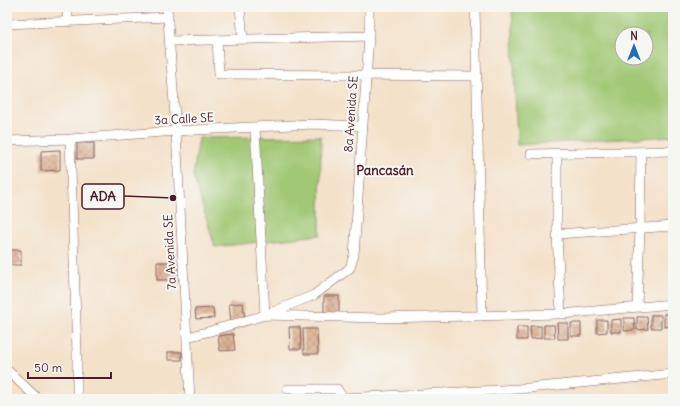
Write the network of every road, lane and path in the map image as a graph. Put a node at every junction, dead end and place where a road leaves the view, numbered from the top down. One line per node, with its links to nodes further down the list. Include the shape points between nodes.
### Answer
1 (67, 7): 7 (street)
2 (167, 7): 6 (street, 7a Avenida SE)
3 (240, 7): 10 (street)
4 (369, 7): 9 (street, 8a Avenida SE)
5 (475, 7): 14 (street)
6 (168, 17): 7 (street); 12 (street, 7a Avenida SE)
7 (68, 22): 8 (street)
8 (7, 24)
9 (369, 36): 10 (street); 13 (street, 8a Avenida SE)
10 (243, 39): 11 (street)
11 (217, 40): 12 (street); 13 (street, via 219,74)
12 (169, 41): 17 (street, 7a Avenida SE)
13 (366, 75): 14 (street); 15 (street, 8a Avenida SE)
14 (476, 76): 31 (street)
15 (363, 126): 16 (street, 3a Calle SE, via 312,124); 30 (street, 8a Avenida SE, via 354,255 350,268 314,295)
16 (255, 128): 17 (street, 3a Calle SE); 30 (street)
17 (176, 131): 18 (street, 3a Calle SE); 32 (street, 7a Avenida SE)
18 (70, 139): 19 (street, 3a Calle SE); 39 (street)
19 (7, 141)
20 (673, 151): 21 (street)
21 (641, 152): 23 (street); 25 (street)
22 (531, 154): 23 (street)
23 (557, 154): 26 (street)
24 (673, 226): 25 (street)
25 (640, 228): 26 (street); 28 (street)
26 (557, 234): 29 (street)
27 (673, 304): 28 (street)
28 (637, 307): 29 (street)
29 (561, 314): 31 (street)
30 (265, 315): 31 (street, via 380,318); 32 (street)
31 (482, 316)
32 (187, 337): 40 (street, 7a Avenida SE)
33 (7, 370): 38 (street)
34 (673, 374): 36 (street)
35 (288, 389): 37 (street, via 337,389)
36 (518, 389): 37 (street); 41 (street)
37 (343, 398)
38 (38, 399)
39 (77, 399)
40 (190, 399)
41 (518, 399)

